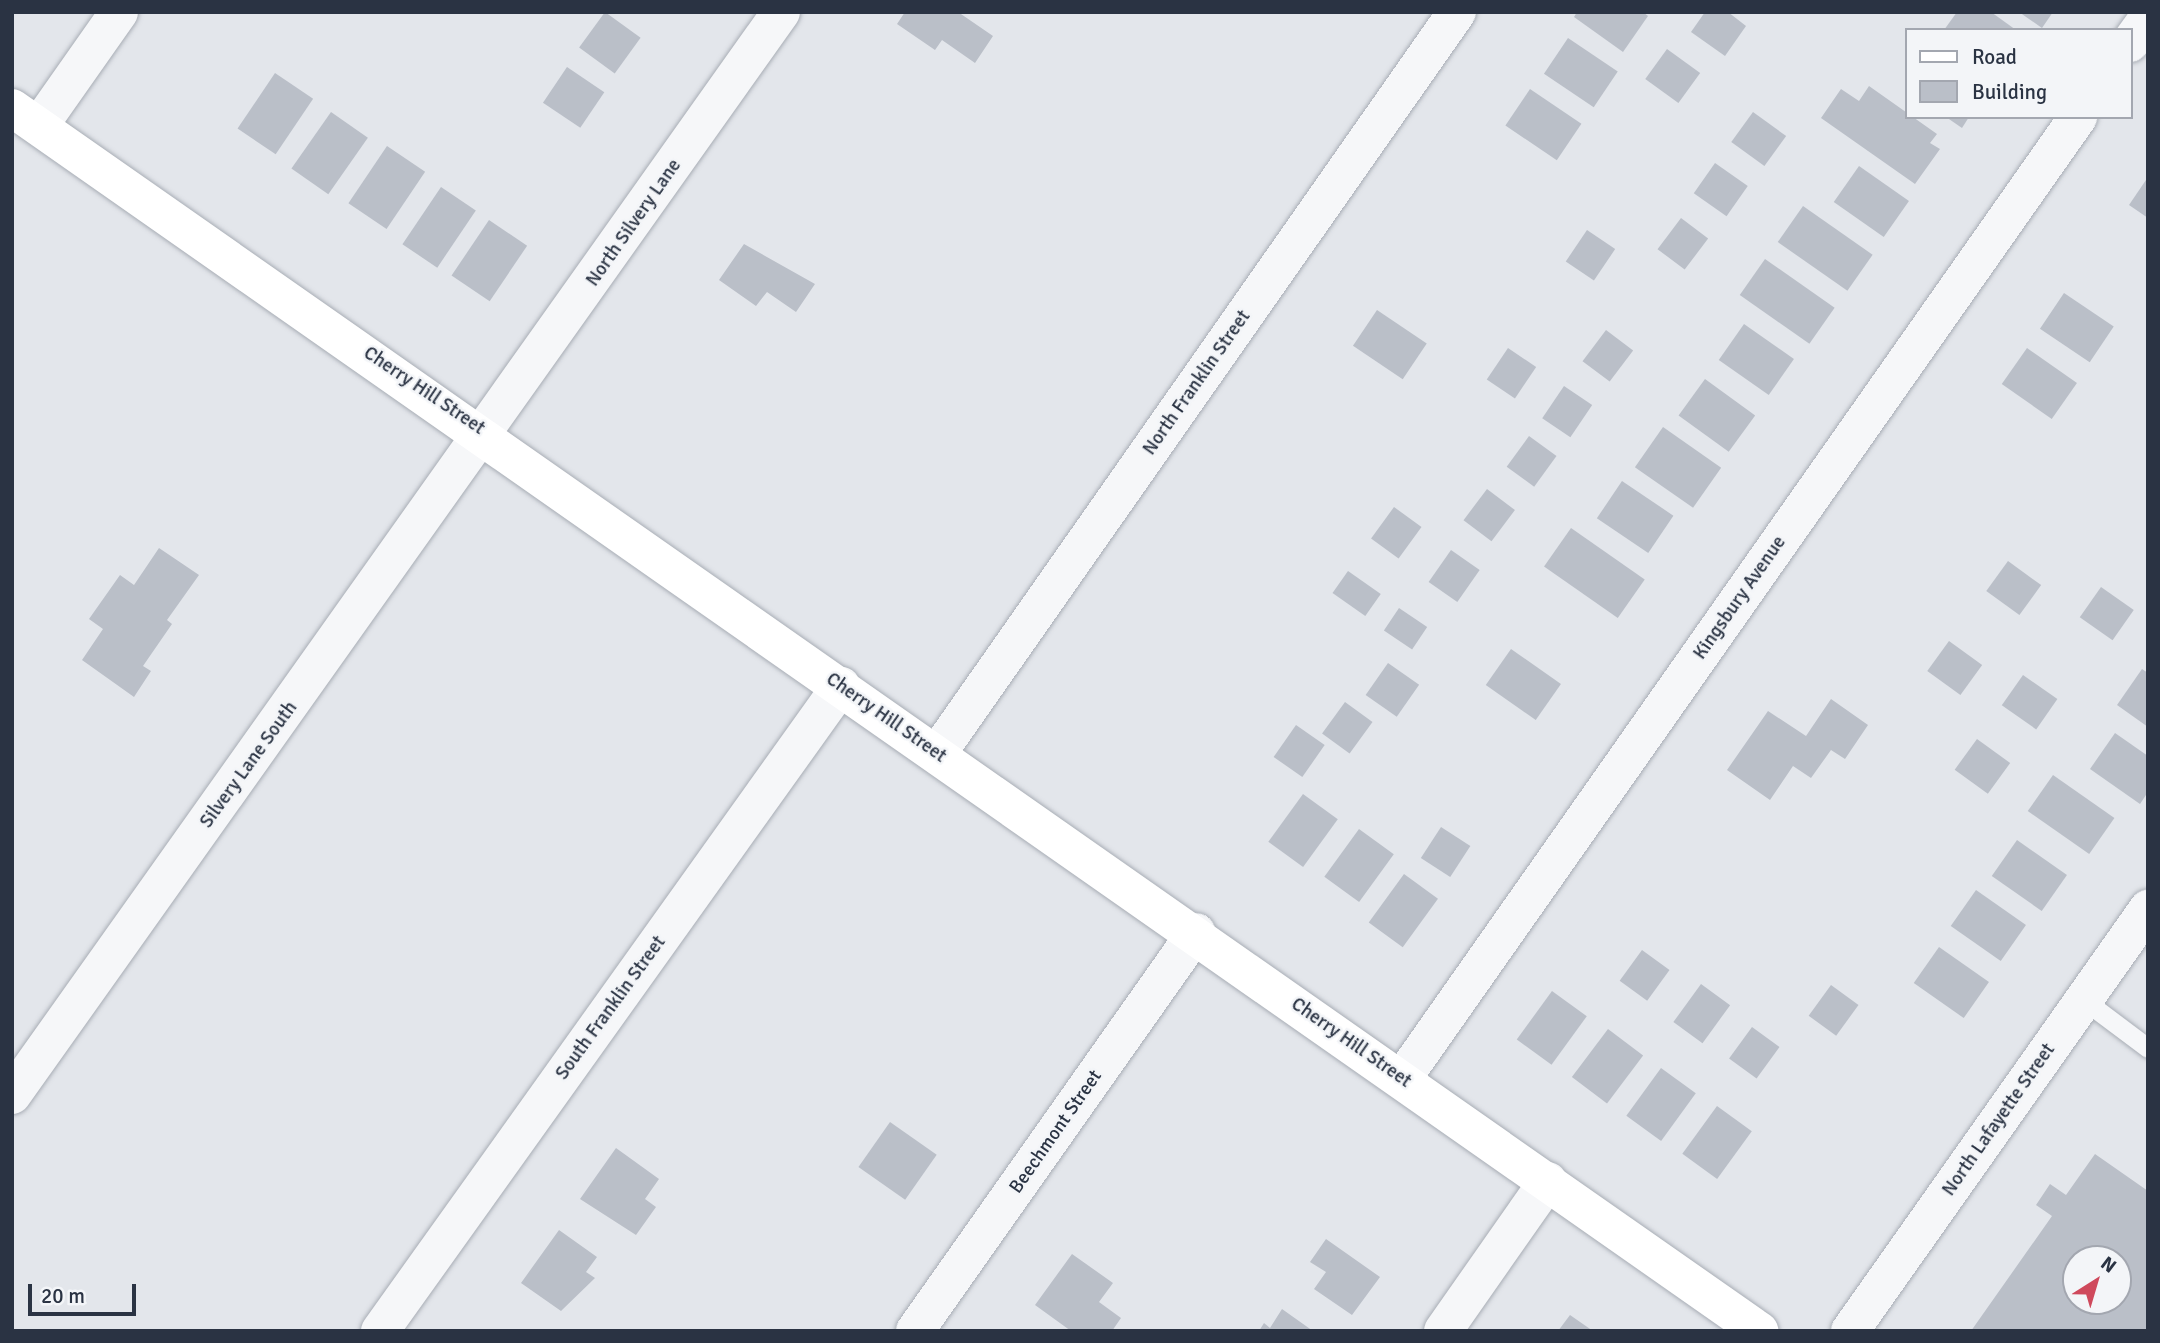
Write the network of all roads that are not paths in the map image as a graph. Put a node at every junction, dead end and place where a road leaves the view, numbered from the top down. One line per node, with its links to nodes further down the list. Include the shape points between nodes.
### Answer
1 (118, 12): 6 (street)
2 (781, 12): 8 (street, North Silvery Lane)
3 (1457, 12): 10 (street, North Franklin Street)
4 (2148, 18): 5 (street)
5 (2132, 40)
6 (26, 117): 8 (main road, Cherry Hill Street)
7 (2077, 119): 15 (street, Kingsbury Avenue)
8 (486, 434): 9 (main road, Cherry Hill Street); 16 (street, Silvery Lane South)
9 (841, 686): 10 (main road, Cherry Hill Street); 18 (street, South Franklin Street)
10 (937, 754): 12 (main road, Cherry Hill Street)
11 (2148, 909): 13 (street, North Lafayette Street)
12 (1196, 932): 15 (main road, Cherry Hill Street); 19 (street, Beechmont Street)
13 (2084, 1000): 14 (lane); 22 (street, North Lafayette Street)
14 (2148, 1048)
15 (1402, 1079): 17 (main road, Cherry Hill Street)
16 (12, 1096)
17 (1548, 1181): 20 (street); 21 (main road, Cherry Hill Street)
18 (380, 1331)
19 (915, 1331)
20 (1443, 1331)
21 (1759, 1331)
22 (1850, 1331)

